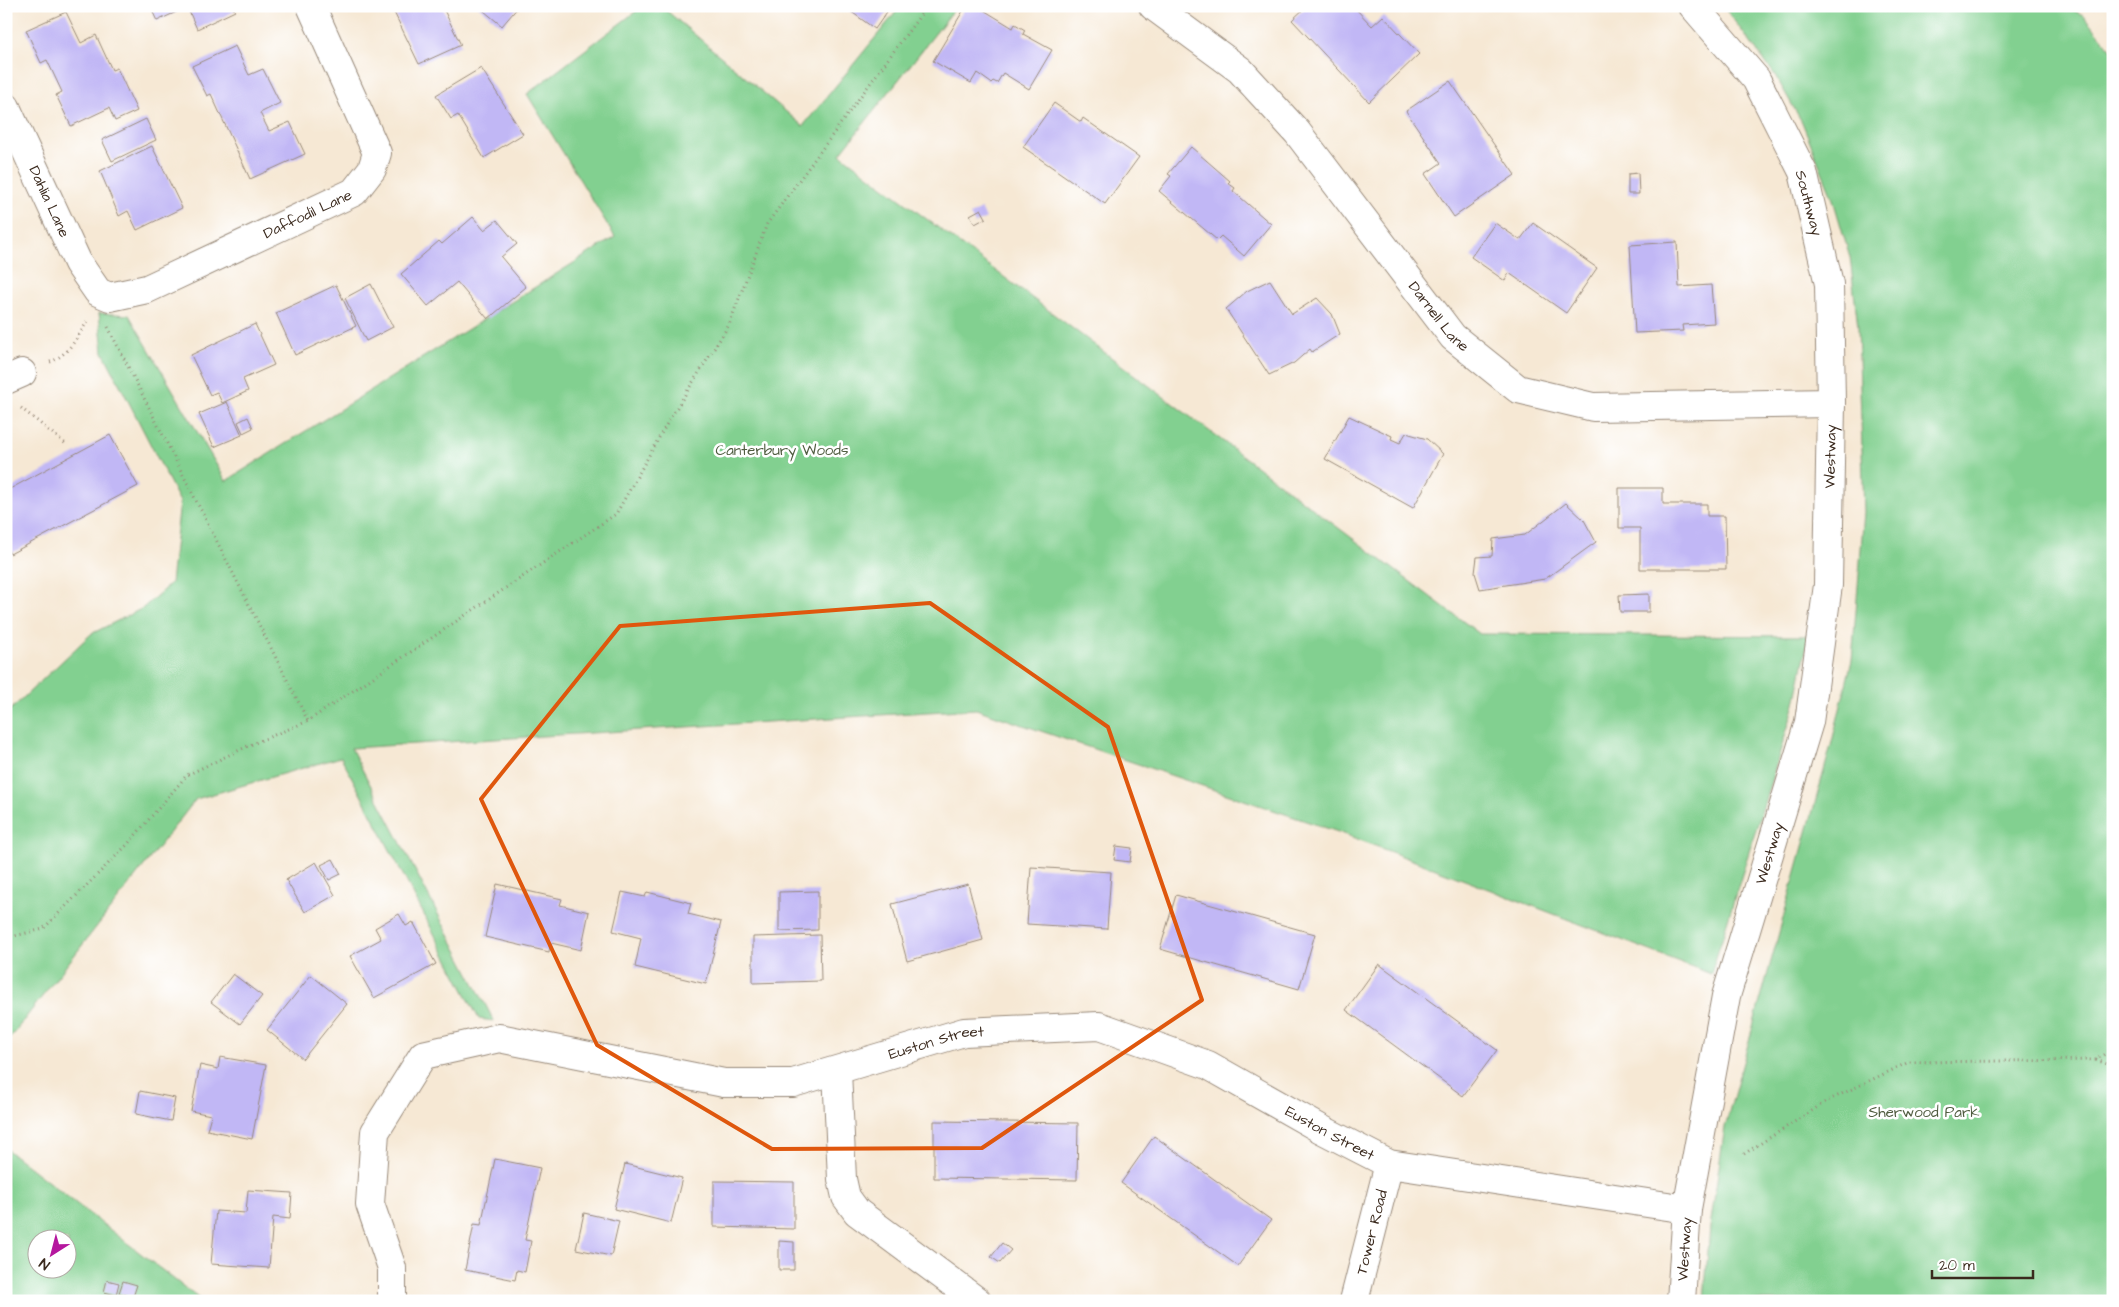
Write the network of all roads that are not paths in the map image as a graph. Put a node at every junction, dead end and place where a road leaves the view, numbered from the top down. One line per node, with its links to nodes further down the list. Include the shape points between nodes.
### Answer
1 (311, 6): 5 (street, Daffodil Lane, via 376,153 372,169 354,192 147,289)
2 (1153, 6): 6 (street, Darnell Lane, via 1240,70 1297,132 1453,338 1518,389 1593,407)
3 (1693, 6): 6 (street, Southway, via 1756,79 1803,172 1829,284)
4 (8, 112): 5 (street, Dahlia Lane, via 78,263)
5 (104, 302)
6 (1831, 403): 9 (street, Westway, via 1828,586 1809,722 1726,996)
7 (837, 1071): 8 (street, Euston Street, via 964,1032 1099,1026 1208,1065); 10 (street, Euston Street, via 793,1083 724,1083 499,1038 423,1055 375,1132 370,1204 392,1268); 11 (street, via 842,1179 846,1197 857,1212)
8 (1389, 1164): 9 (street, Euston Street); 12 (street, Tower Road)
9 (1687, 1209): 13 (street, Westway)
10 (392, 1301)
11 (977, 1301)
12 (1354, 1301)
13 (1681, 1301)

